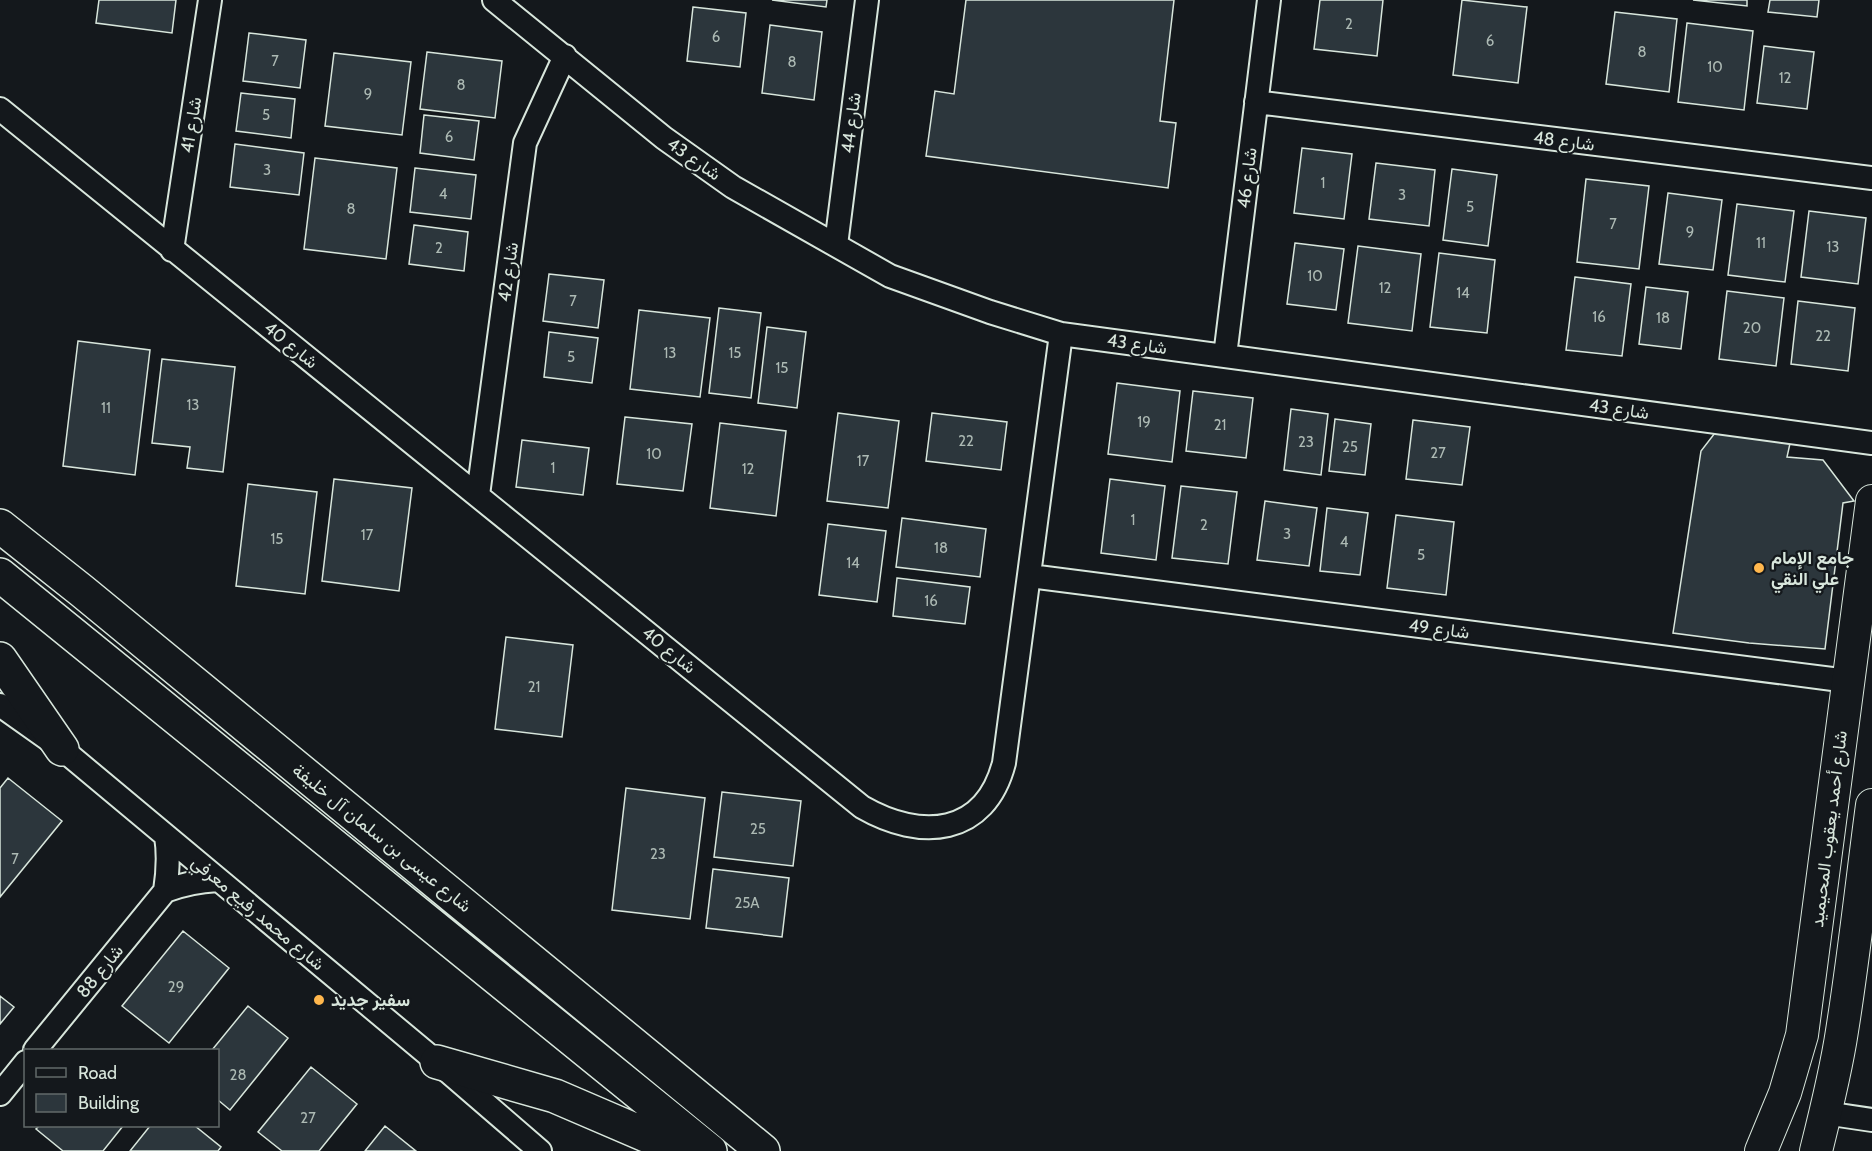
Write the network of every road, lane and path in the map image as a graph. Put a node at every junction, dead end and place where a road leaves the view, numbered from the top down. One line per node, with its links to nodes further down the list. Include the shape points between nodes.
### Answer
1 (210, 0): 10 (street, شارع 41)
2 (494, 0): 5 (street, شارع 43)
3 (867, 0): 9 (street, شارع 44)
4 (1269, 0): 6 (street, شارع 46)
5 (565, 56): 9 (street, شارع 43, via 664,138 733,187); 14 (street, شارع 42, via 525,143)
6 (1256, 102): 8 (street, شارع 48); 12 (street, شارع 46)
7 (0, 109): 10 (street, شارع 40)
8 (1872, 178)
9 (836, 245): 11 (street, شارع 43, via 890,276)
10 (172, 250): 14 (street, شارع 40)
11 (1060, 334): 12 (street, شارع 43); 19 (street, شارع 40)
12 (1225, 356): 13 (street, شارع 43)
13 (1872, 443)
14 (478, 495): 19 (street, شارع 40, via 862,807 888,820 919,827 944,827 968,818 987,801 1000,779)
15 (1872, 501): 21 (street, شارع أحمد يعقوب المحيميد)
16 (0, 510): 20 (highway)
17 (0, 526): 20 (highway, شارع عيسى بن سلمان آل خليفة)
18 (0, 575): 40 (highway, شارع عيسى بن سلمان آل خليفة)
19 (1030, 576): 24 (street, شارع 49)
20 (82, 591): 41 (highway, شارع عيسى بن سلمان آل خليفة)
21 (1866, 600): 22 (street, شارع أحمد يعقوب المحيميد)
22 (1863, 638): 24 (street, شارع أحمد يعقوب المحيميد)
23 (0, 659): 26 (highway)
24 (1848, 681): 42 (street, شارع أحمد يعقوب المحيميد, via 1802,1035 1785,1093)
25 (0, 705): 26 (street, شارع محمد رفيع معرفي)
26 (62, 749): 28 (street, شارع محمد رفيع معرفي)
27 (1872, 805): 30 (street)
28 (166, 836): 29 (street, شارع محمد رفيع معرفي); 31 (street)
29 (218, 880): 31 (street); 33 (street, شارع محمد رفيع معرفي)
30 (1867, 885): 36 (street)
31 (165, 891): 32 (street, شارع 88)
32 (36, 1049)
33 (437, 1062): 38 (street, شارع محمد رفيع معرفي); 39 (highway, via 555,1096)
34 (24, 1064): 35 (street)
35 (0, 1094)
36 (1825, 1113): 37 (street); 43 (street)
37 (1872, 1120)
38 (540, 1151)
39 (683, 1151)
40 (710, 1151)
41 (763, 1151)
42 (1761, 1151)
43 (1816, 1151)

